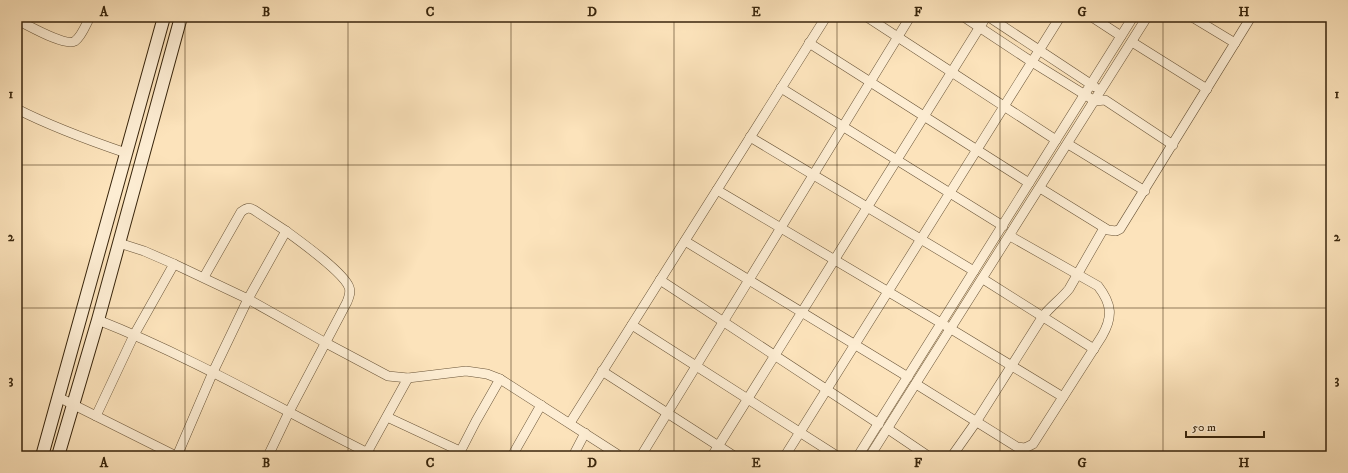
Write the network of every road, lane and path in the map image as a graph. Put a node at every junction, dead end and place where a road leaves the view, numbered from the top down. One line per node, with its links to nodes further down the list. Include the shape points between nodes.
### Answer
1 (90, 17): 15 (street, via 80,36 74,41 67,42)
2 (164, 17): 41 (main road)
3 (181, 17): 57 (main road)
4 (826, 17): 20 (street)
5 (867, 17): 18 (street)
6 (910, 17): 18 (street)
7 (964, 17): 16 (street)
8 (987, 17): 16 (street); 22 (street)
9 (1060, 17): 22 (street)
10 (1092, 17): 17 (street)
11 (1133, 17): 17 (street)
12 (1148, 17): 19 (street)
13 (1192, 17): 21 (street)
14 (1251, 17): 21 (street)
15 (17, 20)
16 (979, 28): 23 (street); 24 (street)
17 (1121, 36): 26 (street)
18 (898, 37): 24 (street); 25 (street)
19 (1132, 42): 28 (street); 29 (street)
20 (810, 43): 25 (street); 27 (street)
21 (1235, 43): 28 (street)
22 (1039, 50): 23 (street); 26 (street)
23 (1032, 62): 30 (street); 32 (street)
24 (952, 72): 32 (street); 34 (street)
25 (870, 82): 34 (street); 35 (street)
26 (1091, 84): 29 (street); 30 (street)
27 (781, 88): 35 (street); 36 (street)
28 (1208, 89): 39 (street)
29 (1101, 91): 31 (street)
30 (1085, 94): 31 (street); 37 (street)
31 (1100, 101): 38 (street); 39 (street)
32 (1004, 106): 37 (street); 40 (street)
33 (17, 109): 41 (street, via 85,140)
34 (924, 116): 40 (street); 42 (street)
35 (843, 127): 42 (street); 43 (street)
36 (750, 137): 43 (street); 46 (street)
37 (1056, 140): 44 (street)
38 (1068, 144): 45 (street); 47 (street)
39 (1173, 145): 47 (street)
40 (977, 150): 44 (street); 48 (street)
41 (126, 153): 58 (main road)
42 (896, 160): 48 (street); 49 (street)
43 (813, 175): 49 (street); 51 (street)
44 (1029, 183): 50 (street)
45 (1040, 188): 52 (street); 54 (street)
46 (717, 190): 51 (street); 56 (street)
47 (1145, 191): 52 (street, via 1120,229 1112,231)
48 (950, 193): 50 (street); 55 (street)
49 (868, 207): 55 (street); 59 (street)
50 (1003, 226): 62 (street)
51 (781, 228): 59 (street); 67 (street)
52 (1104, 228): 63 (street)
53 (286, 231): 64 (street, via 254,210 244,209); 69 (street); 78 (street, via 314,252 349,287 347,302)
54 (1010, 236): 63 (street); 65 (street)
55 (921, 239): 62 (street); 68 (street)
56 (685, 241): 66 (street); 67 (street)
57 (119, 243): 60 (main road); 61 (street)
58 (96, 258): 60 (main road); 91 (main road)
59 (834, 260): 68 (street); 70 (street)
60 (113, 262): 72 (main road)
61 (174, 264): 64 (street); 77 (street)
62 (974, 271): 74 (street)
63 (1078, 274): 71 (street, via 1070,289); 80 (street, via 1098,286 1109,305 1107,327)
64 (204, 277): 69 (street)
65 (983, 279): 71 (street); 76 (street)
66 (660, 280): 73 (street); 75 (street)
67 (749, 280): 70 (street); 73 (street)
68 (888, 292): 74 (street); 79 (street)
69 (248, 299): 78 (street); 84 (street)
70 (802, 312): 79 (street); 81 (street)
71 (1043, 316): 80 (street); 83 (street)
72 (98, 320): 77 (street); 94 (main road)
73 (723, 321): 81 (street); 82 (street)
74 (942, 323): 76 (street); 86 (street)
75 (632, 325): 82 (street); 85 (street)
76 (951, 329): 83 (street); 89 (street)
77 (134, 335): 84 (street); 98 (street)
78 (326, 343): 87 (street, via 388,376); 96 (street)
79 (855, 345): 86 (street); 90 (street)
80 (1094, 349): 92 (street)
81 (775, 355): 90 (street); 93 (street)
82 (696, 366): 93 (street); 97 (street)
83 (1011, 366): 92 (street); 100 (street)
84 (214, 372): 96 (street); 111 (street)
85 (602, 372): 97 (street); 101 (street)
86 (908, 377): 102 (street)
87 (408, 378): 88 (street, via 466,371 488,374); 99 (street)
88 (500, 380): 95 (street); 107 (street)
89 (916, 384): 100 (street); 103 (street)
90 (827, 390): 102 (street); 104 (street)
91 (58, 397): 94 (street); 109 (main road)
92 (1063, 398): 100 (street, via 1033,444 1025,448 1017,447)
93 (748, 399): 104 (street); 106 (street)
94 (72, 404): 98 (street); 110 (main road)
95 (541, 405): 101 (street); 113 (street)
96 (289, 412): 108 (street); 112 (street)
97 (667, 413): 106 (street); 116 (street)
98 (96, 416): 111 (street)
99 (387, 417): 107 (street); 108 (street)
100 (976, 422): 124 (street)
101 (570, 423): 105 (street)
102 (878, 424): 121 (street)
103 (888, 428): 122 (street); 123 (street)
104 (800, 432): 119 (street); 120 (street)
105 (585, 433): 114 (street); 115 (street)
106 (718, 446): 117 (street); 118 (street)
107 (459, 454)
108 (369, 455)
109 (42, 456)
110 (58, 456)
111 (176, 456)
112 (268, 456)
113 (512, 456)
114 (573, 456)
115 (620, 456)
116 (641, 456)
117 (712, 456)
118 (734, 456)
119 (785, 456)
120 (838, 456)
121 (858, 456)
122 (870, 456)
123 (928, 456)
124 (952, 456)

